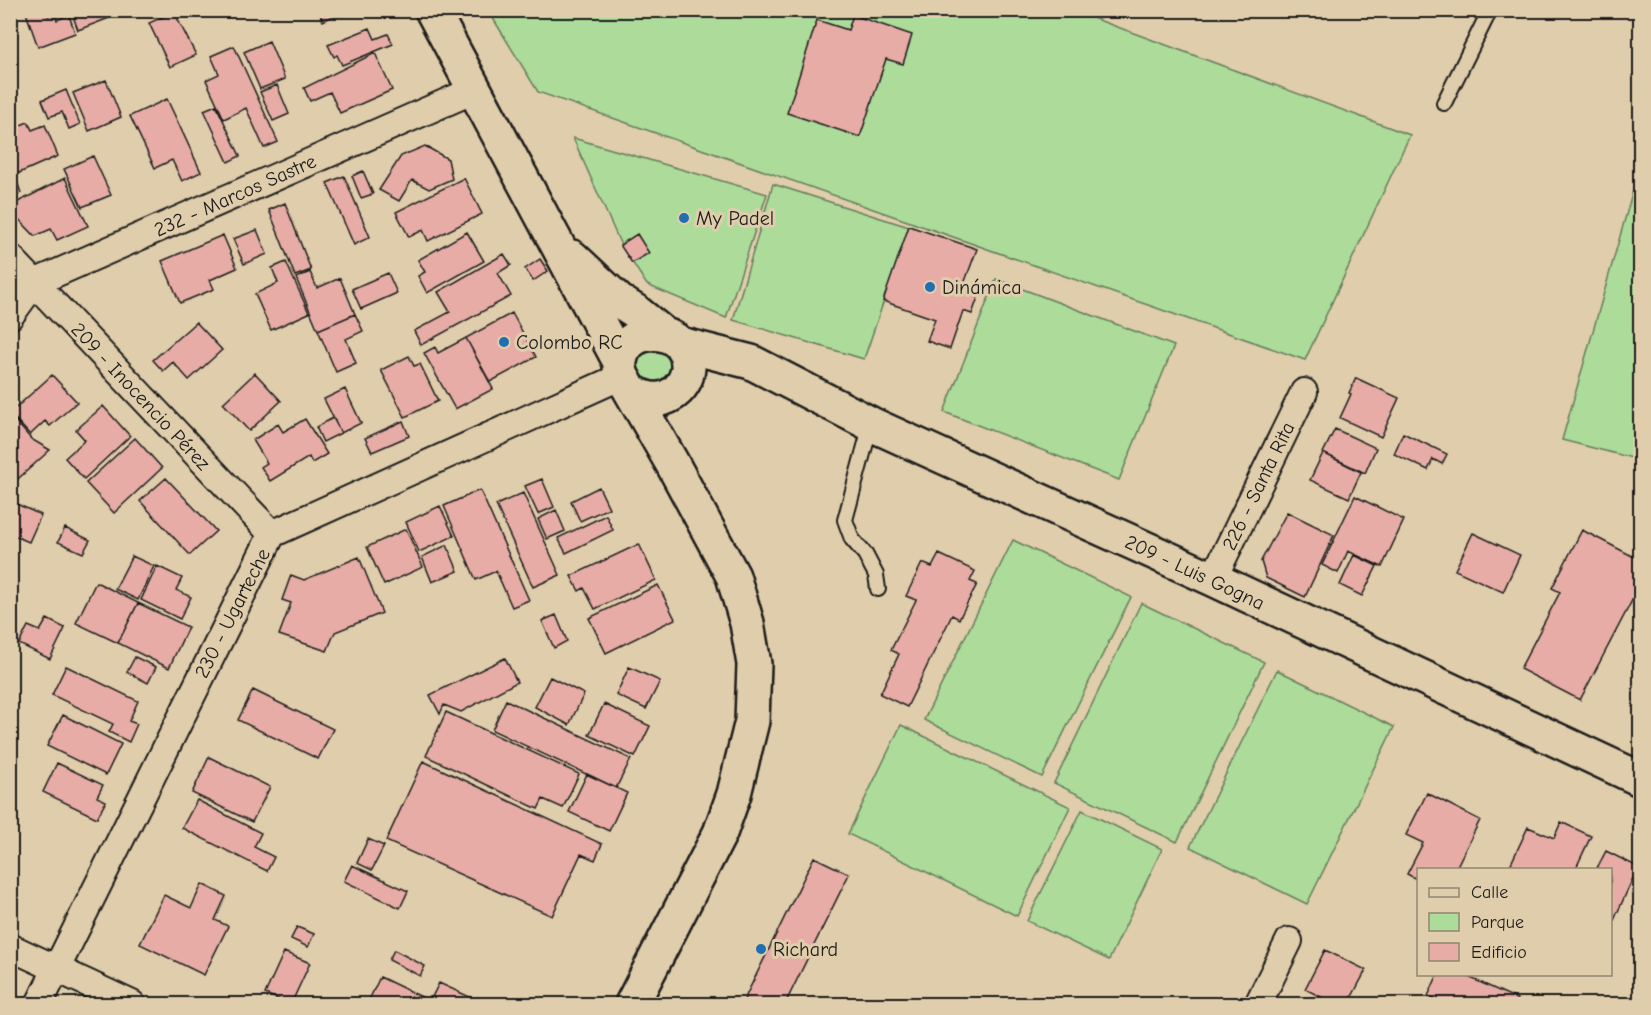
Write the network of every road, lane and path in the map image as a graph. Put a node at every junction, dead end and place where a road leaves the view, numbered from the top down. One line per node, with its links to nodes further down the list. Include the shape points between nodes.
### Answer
1 (432, 10): 3 (main road)
2 (1490, 10): 4 (lane)
3 (474, 90): 5 (main road); 7 (street, 232 - Marcos Sastre)
4 (1444, 103)
5 (553, 239): 9 (main road, via 620,301); 11 (main road)
6 (10, 257): 7 (street, 209 - Inocencio Pérez)
7 (34, 283): 8 (street); 16 (street, 209 - Inocencio Pérez)
8 (10, 316)
9 (671, 339): 10 (main road, 209 - Luis Gogna); 11 (main road, via 651,333 631,342 624,351); 12 (main road, via 688,362)
10 (751, 362): 12 (main road, via 719,367); 14 (main road, 209 - Luis Gogna)
11 (624, 377): 12 (main road, via 640,396 660,399 670,396); 15 (main road); 16 (street, 230 - Ugarteche)
12 (681, 385): 15 (main road, via 674,399)
13 (1304, 392): 17 (street, 226 - Santa Rita)
14 (871, 424): 17 (main road, 209 - Luis Gogna); 18 (lane, via 845,520 852,539 866,554)
15 (672, 463): 25 (main road, via 733,576 754,664 752,721 735,794 720,832)
16 (272, 534): 22 (street, 230 - Ugarteche)
17 (1212, 579): 19 (main road, 209 - Luis Gogna)
18 (878, 589)
19 (1641, 779)
20 (1289, 941): 26 (street)
21 (10, 946): 22 (street)
22 (56, 968): 23 (street, 230 - Ugarteche); 24 (street)
23 (39, 1005)
24 (132, 1005)
25 (632, 1005)
26 (1258, 1005)

